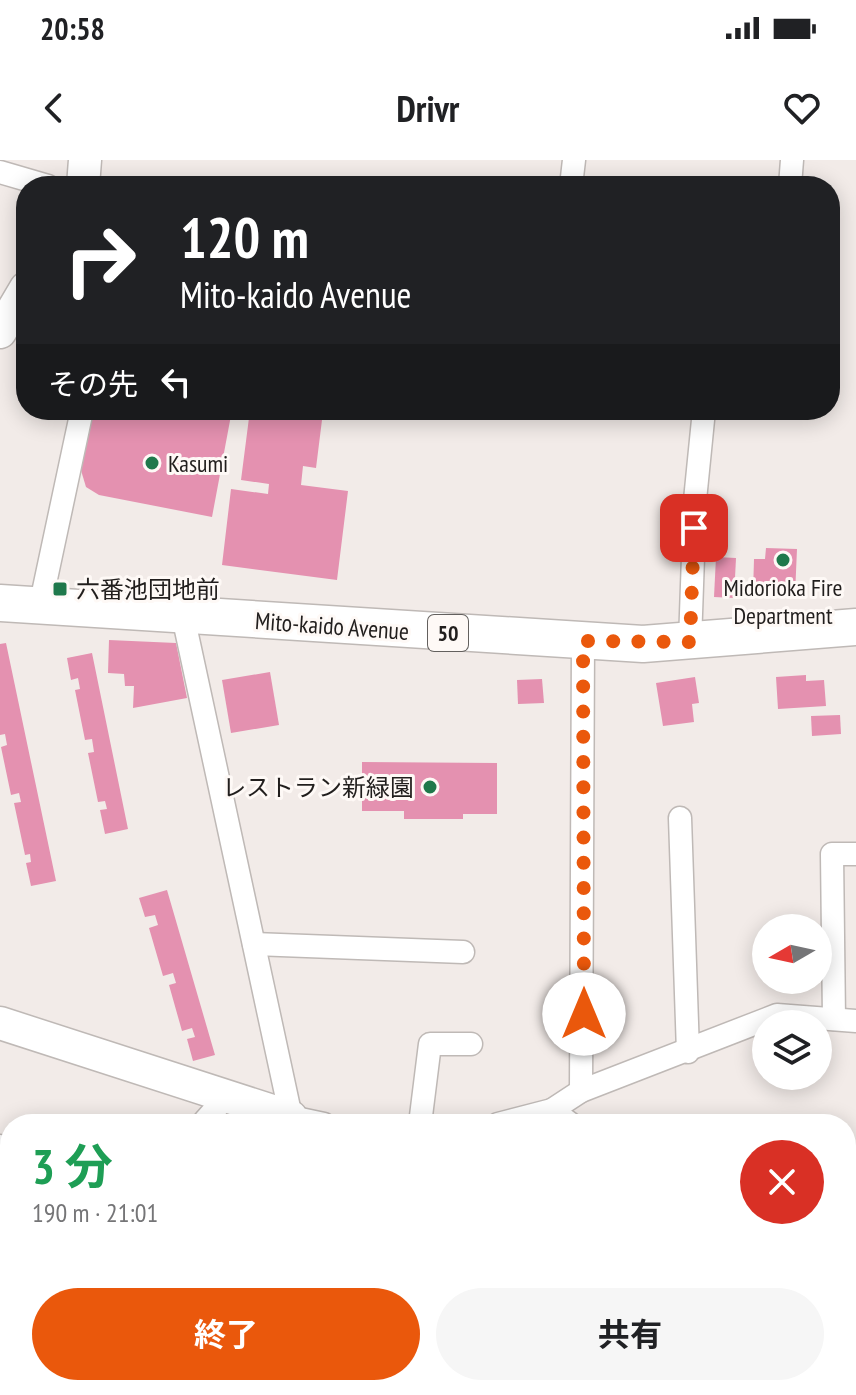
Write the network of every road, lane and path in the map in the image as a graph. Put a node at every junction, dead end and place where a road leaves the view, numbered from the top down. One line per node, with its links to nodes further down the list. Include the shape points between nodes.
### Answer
1 (16, 305): 2 (street)
2 (0, 332)
3 (80, 420): 6 (street)
4 (703, 420): 10 (street)
5 (0, 603): 6 (main road, Mito-kaido Avenue / 50)
6 (40, 607): 7 (main road, Mito-kaido Avenue / 50)
7 (183, 616): 9 (main road, Mito-kaido Avenue / 50); 13 (street)
8 (856, 627): 10 (main road, Mito-kaido Avenue / 50)
9 (583, 641): 10 (main road, Mito-kaido Avenue / 50); 19 (street)
10 (690, 642)
11 (680, 818): 18 (street)
12 (856, 854): 15 (street, via 832,854)
13 (254, 944): 14 (street); 24 (street)
14 (463, 952)
15 (845, 1020): 18 (street, via 777,1015)
16 (0, 1023): 20 (street)
17 (471, 1044): 25 (street, via 430,1044)
18 (688, 1052): 19 (street)
19 (581, 1091): 21 (street)
20 (225, 1098): 22 (street); 23 (street)
21 (552, 1110): 26 (street); 27 (street)
22 (211, 1114)
23 (272, 1114)
24 (288, 1114)
25 (421, 1114)
26 (537, 1114)
27 (557, 1114)

